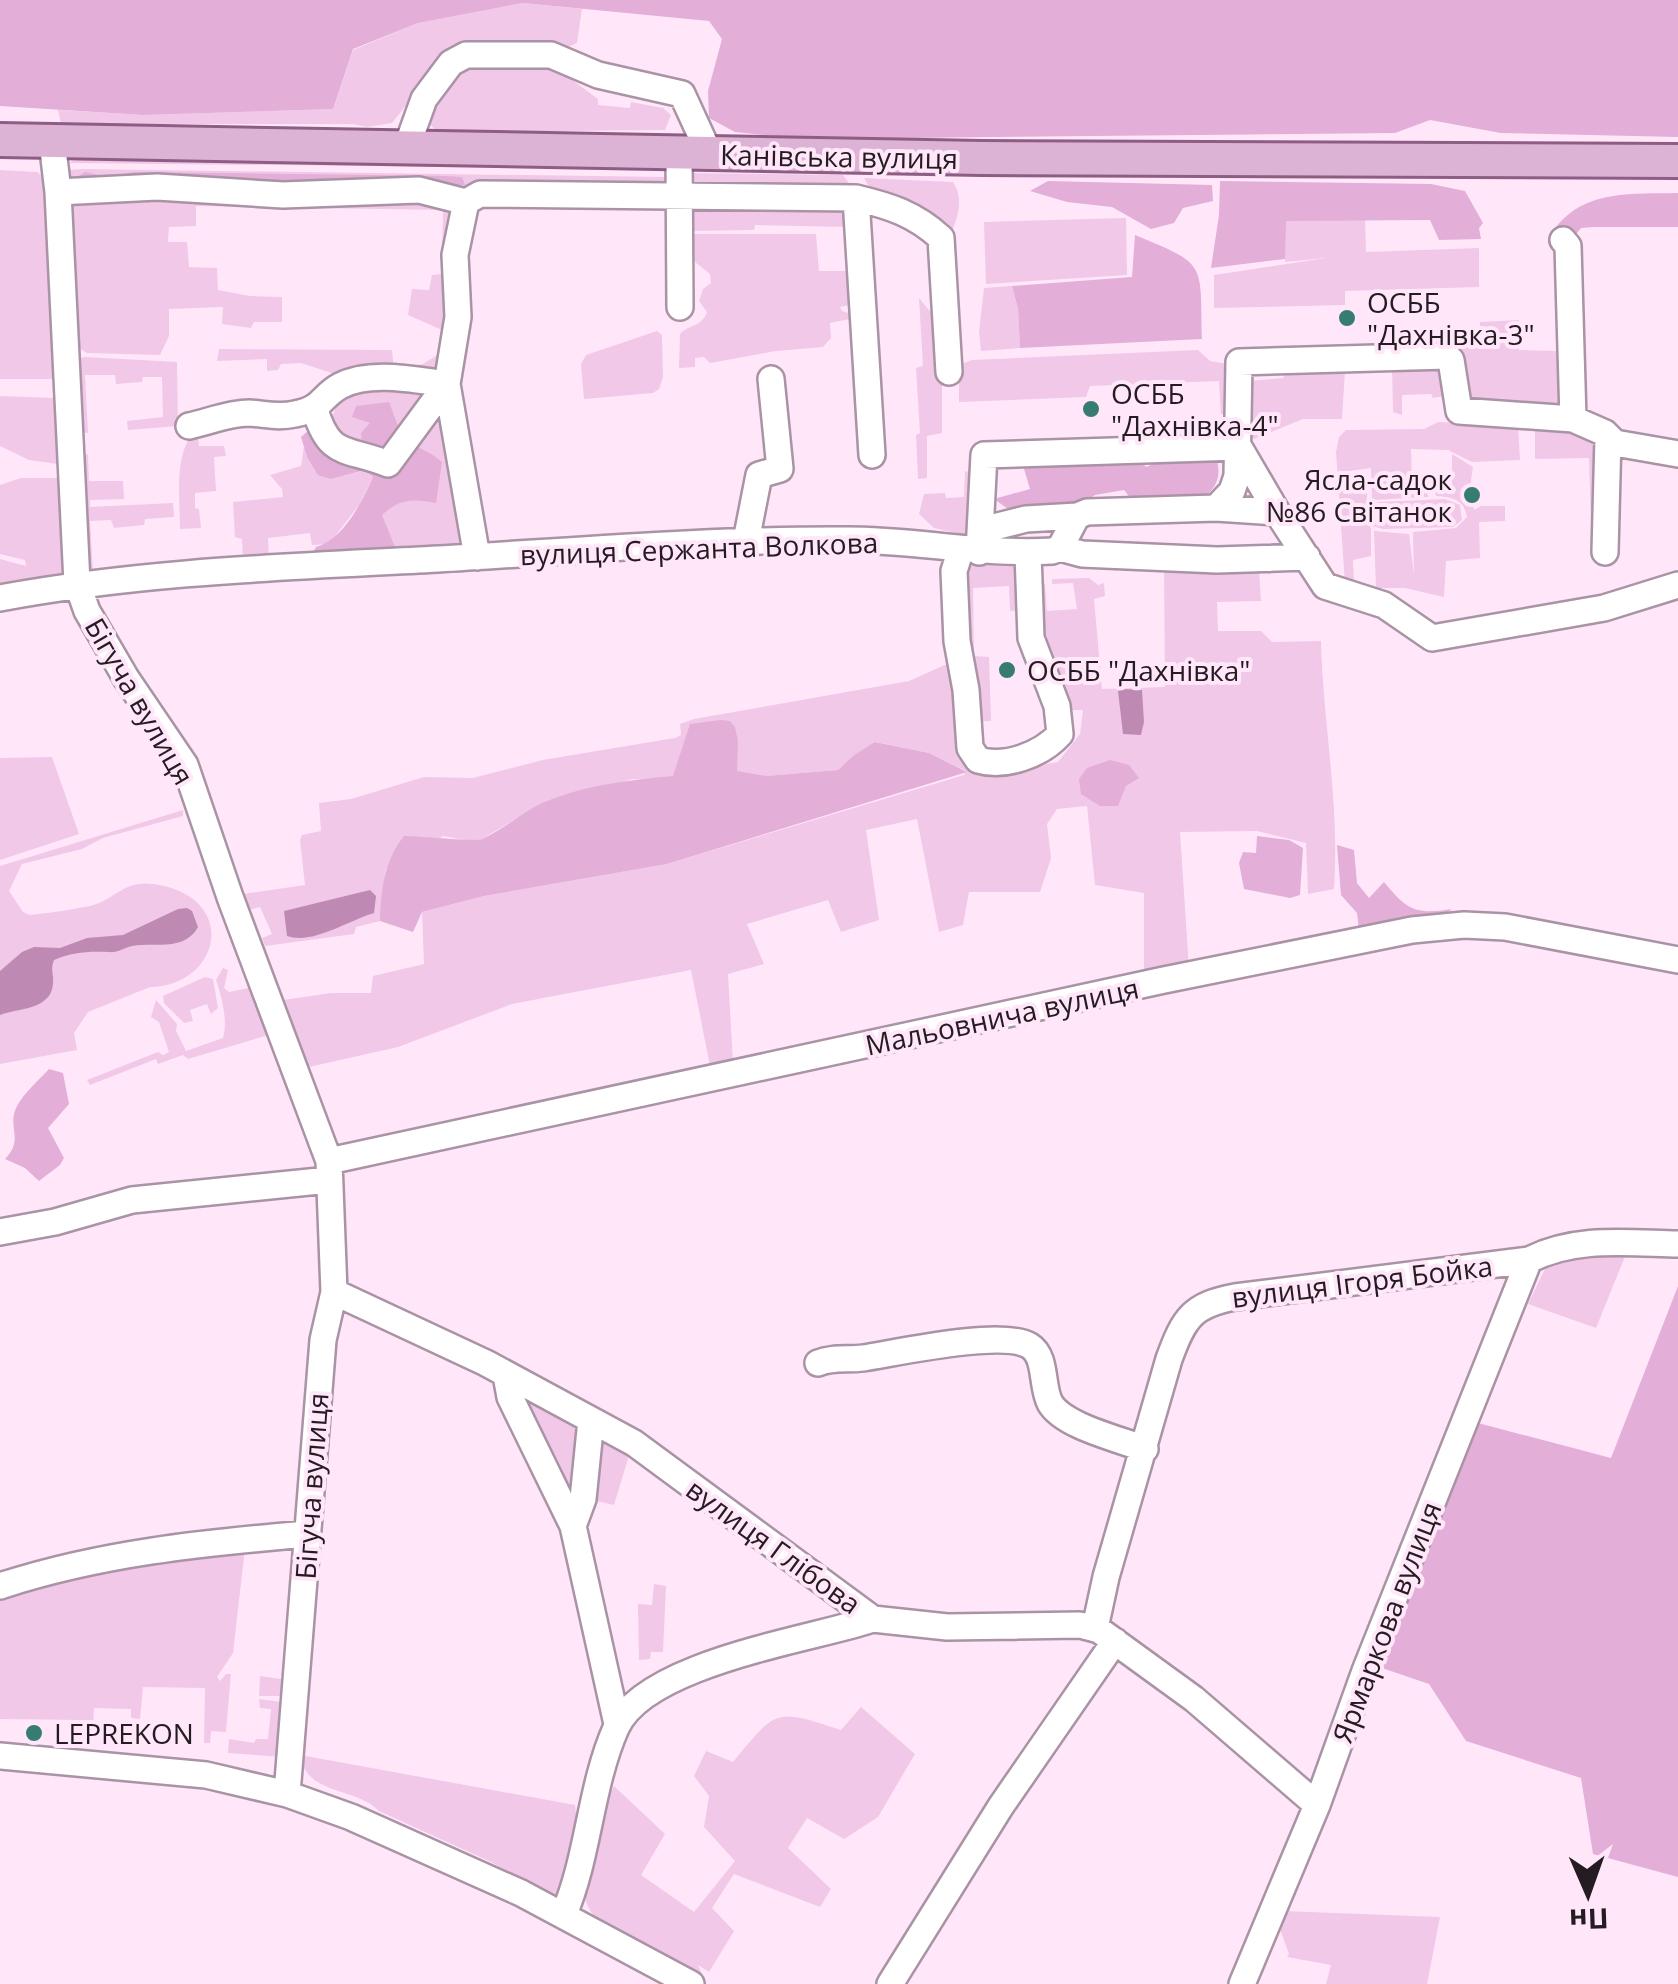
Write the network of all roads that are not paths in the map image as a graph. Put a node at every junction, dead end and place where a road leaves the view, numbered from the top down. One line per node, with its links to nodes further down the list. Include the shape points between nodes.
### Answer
1 (0, 140): 2 (main road, Канівська вулиця)
2 (52, 141): 3 (main road, Канівська вулиця); 7 (street, Бігуча вулиця)
3 (407, 146): 4 (main road, Канівська вулиця); 4 (street, via 424,100 452,63 466,55 552,55 598,75 682,94)
4 (694, 153): 5 (main road, Канівська вулиця); 8 (street)
5 (859, 156): 6 (main road, Канівська вулиця); 9 (street, via 854,174)
6 (1678, 161)
7 (58, 192): 10 (street, via 420,190); 33 (street, Бігуча вулиця)
8 (678, 198): 9 (street); 10 (street, via 500,192); 12 (street)
9 (866, 200): 13 (street, via 894,206 941,238); 22 (street)
10 (466, 202): 15 (street, via 455,255 458,317)
11 (1563, 240): 17 (street)
12 (680, 307)
13 (949, 372)
14 (770, 380): 26 (street, via 780,469 760,475)
15 (448, 384): 16 (street, via 357,381 338,387); 16 (street, via 388,464 332,445); 31 (street)
16 (315, 410): 18 (street, via 280,418 233,415)
17 (1573, 418): 19 (street); 20 (street, via 1459,411 1451,360 1444,355 1238,362)
18 (189, 426)
19 (1608, 437): 21 (street); 29 (street)
20 (1240, 447): 23 (street, via 1232,492); 24 (street); 27 (street, via 984,454)
21 (1678, 454)
22 (872, 455)
23 (1216, 508): 24 (street); 25 (street)
24 (1278, 512): 32 (street)
25 (1078, 516): 27 (street, via 1026,519); 28 (street)
26 (746, 542): 27 (street, вулиця Сержанта Волкова); 31 (street, вулиця Сержанта Волкова)
27 (974, 544): 30 (street, вулиця Сержанта Волкова); 30 (street, via 954,571 957,641 970,748 978,760 997,764 1040,752 1060,734 1054,695 1031,638)
28 (1060, 548): 30 (street, вулиця Сержанта Волкова); 32 (street, вулиця Сержанта Волкова, via 1217,560)
29 (1605, 552)
30 (1028, 553)
31 (477, 556): 33 (street, вулиця Сержанта Волкова)
32 (1307, 557): 34 (street, via 1325,586 1384,605 1432,638 1604,608)
33 (77, 583): 35 (street, вулиця Сержанта Волкова); 37 (street, Бігуча вулиця, via 126,678 185,765)
34 (1678, 585)
35 (0, 598)
36 (1678, 960): 37 (street, Мальовнича вулиця, via 1505,927 1412,930)
37 (329, 1170): 38 (street, via 132,1200); 41 (street, Бігуча вулиця)
38 (0, 1232)
39 (1678, 1244): 40 (street, вулиця Ігоря Бойка, via 1590,1243)
40 (1530, 1260): 45 (street, вулиця Ігоря Бойка, via 1206,1303 1178,1335); 54 (street, Ярмаркова вулиця)
41 (334, 1292): 43 (street, вулиця Глібова); 47 (street, Бігуча вулиця, via 322,1340)
42 (818, 1363): 45 (street, via 951,1344 1018,1342 1036,1352 1047,1396 1063,1417)
43 (506, 1376): 44 (street, вулиця Глібова); 46 (street, via 510,1397)
44 (591, 1420): 46 (street); 49 (street, вулиця Глібова, via 634,1443)
45 (1145, 1449): 50 (street, вулиця Ігоря Бойка, via 1106,1576)
46 (574, 1526): 51 (street)
47 (307, 1534): 48 (street, via 166,1546); 53 (street, Бігуча вулиця)
48 (0, 1586)
49 (873, 1618): 50 (street, вулиця Глібова, via 947,1627 1080,1625); 51 (street, via 674,1678)
50 (1104, 1635): 54 (street, via 1194,1699); 57 (street, вулиця Ігоря Бойка)
51 (617, 1724): 55 (street)
52 (0, 1756): 53 (street, via 206,1775)
53 (287, 1794): 55 (street)
54 (1317, 1805): 58 (street, Ярмаркова вулиця)
55 (564, 1914): 56 (street)
56 (684, 1982)
57 (890, 1984)
58 (1242, 1984)

